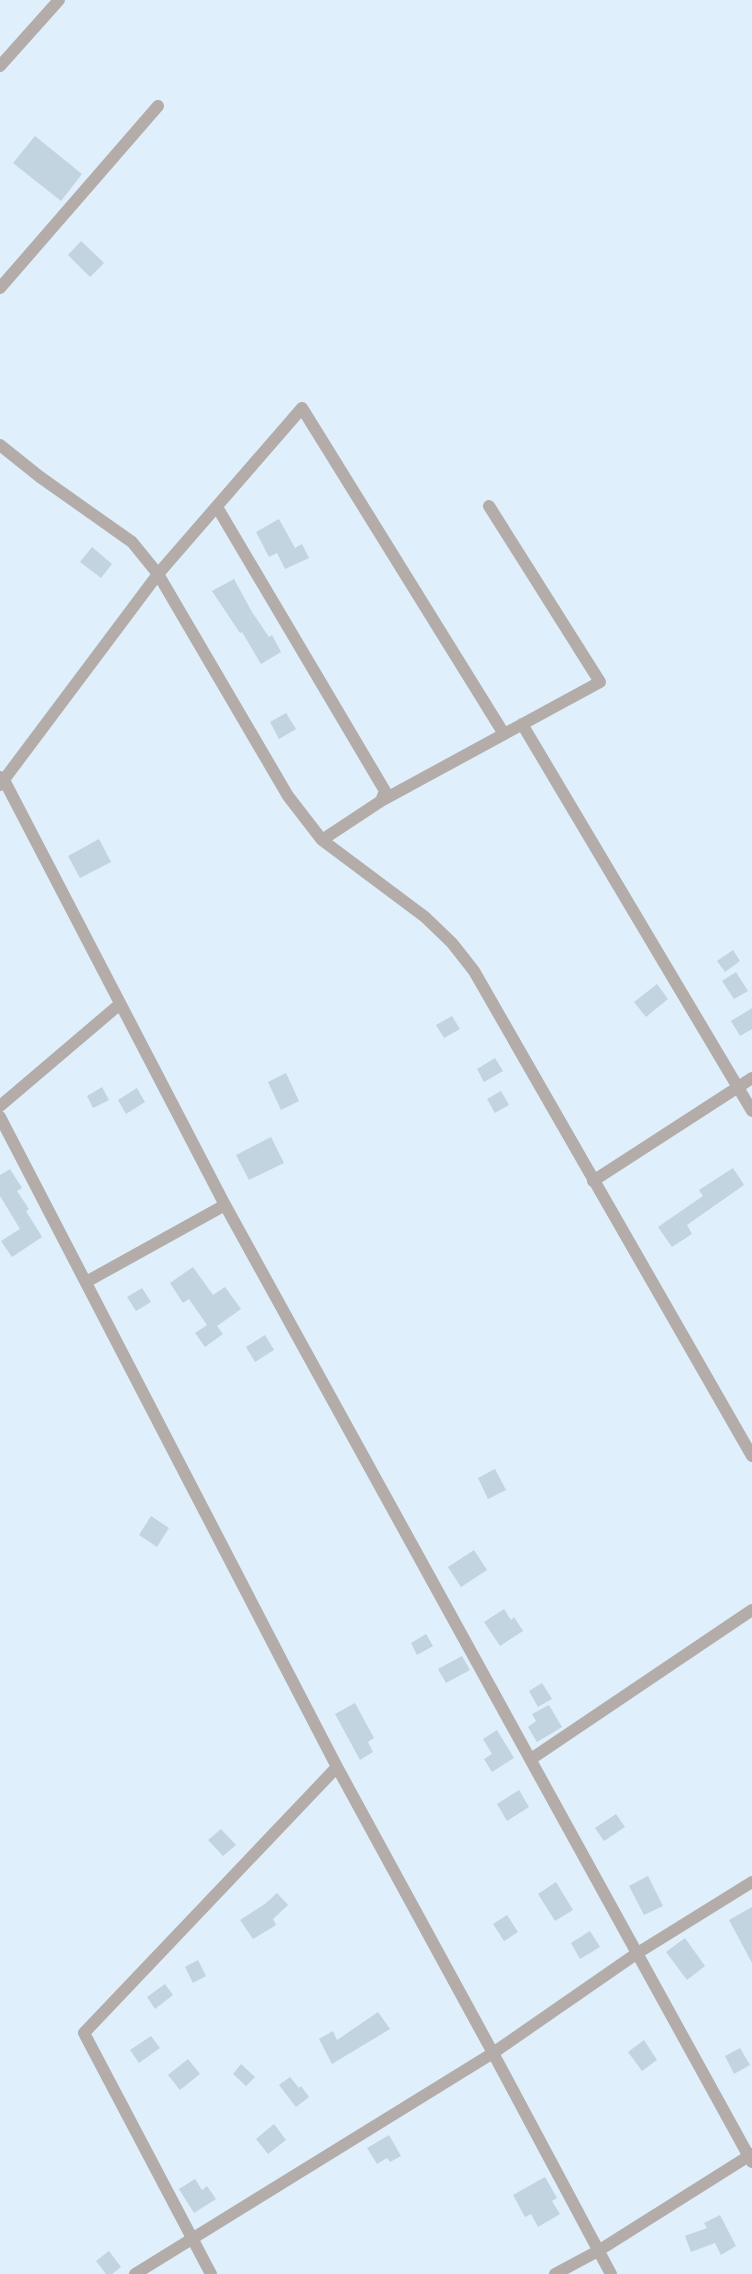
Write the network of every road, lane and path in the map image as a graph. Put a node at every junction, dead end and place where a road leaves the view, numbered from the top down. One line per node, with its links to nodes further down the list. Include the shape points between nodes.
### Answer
1 (59, 0): 2 (street)
2 (0, 66)
3 (158, 106): 4 (street)
4 (0, 288)
5 (0, 445): 8 (street, via 40,477 132,542)
6 (489, 506): 9 (street, via 600,682)
7 (216, 507): 8 (street); 10 (street, via 302,408); 12 (street, via 385,791)
8 (158, 574): 11 (street); 13 (street, via 288,796)
9 (522, 724): 10 (street); 16 (street)
10 (504, 734): 12 (street)
11 (1, 780): 14 (street)
12 (381, 801): 13 (street)
13 (322, 840): 20 (street, via 425,917 452,943 474,971)
14 (120, 1004): 17 (street); 21 (street)
15 (752, 1078): 16 (street)
16 (738, 1087): 18 (street); 20 (street)
17 (0, 1106)
18 (752, 1110)
19 (0, 1117): 22 (street)
20 (593, 1181): 23 (street)
21 (225, 1205): 22 (street); 25 (street)
22 (86, 1282): 26 (street)
23 (752, 1456)
24 (752, 1610): 25 (street)
25 (530, 1759): 28 (street)
26 (337, 1767): 29 (street); 31 (street, via 84,2033)
27 (752, 1882): 28 (street)
28 (636, 1954): 29 (street); 30 (street)
29 (493, 2052): 31 (street); 32 (street)
30 (751, 2158): 32 (street)
31 (192, 2241): 33 (street); 34 (street)
32 (598, 2251): 35 (street); 36 (street)
33 (135, 2274)
34 (211, 2274)
35 (555, 2274)
36 (611, 2274)

